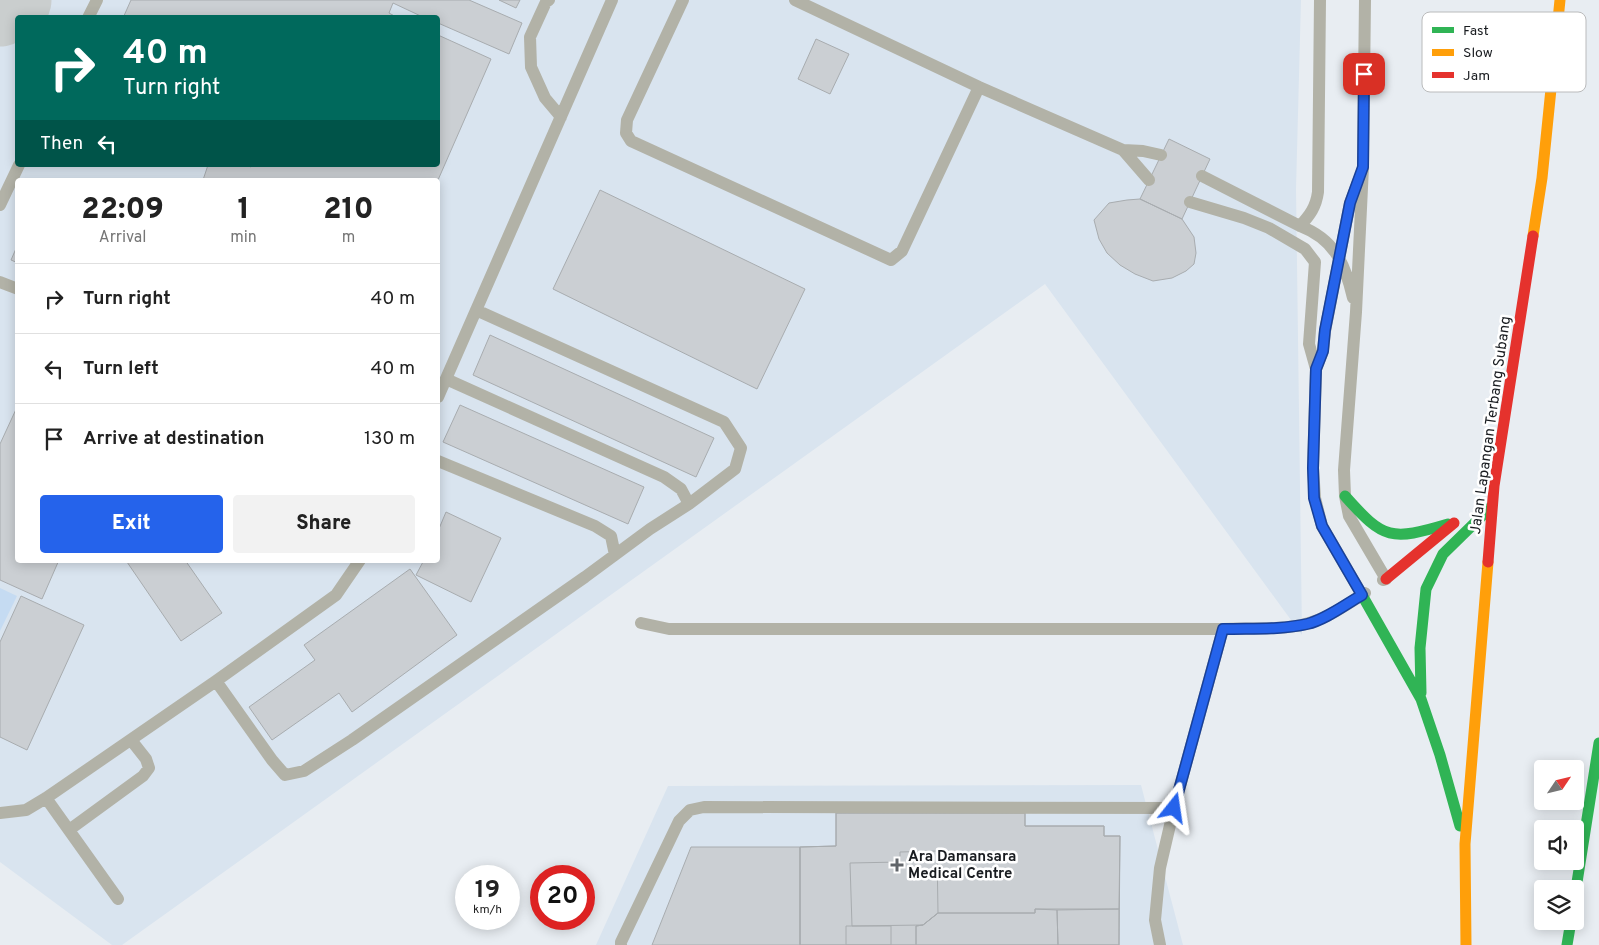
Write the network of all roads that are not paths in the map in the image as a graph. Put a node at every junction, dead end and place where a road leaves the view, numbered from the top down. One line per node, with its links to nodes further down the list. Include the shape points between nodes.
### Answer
1 (96, 0): 8 (lane)
2 (549, 0): 11 (lane, via 530,36 531,67 545,98)
3 (612, 0): 11 (lane)
4 (684, 0): 9 (lane, via 627,120 626,133 631,141 891,260 902,252)
5 (795, 0): 9 (lane)
6 (1320, 0): 20 (lane, via 1318,192 1316,203)
7 (1365, 0): 15 (lane)
8 (89, 15)
9 (979, 86): 12 (lane)
10 (1551, 92): 30 (main road, Jalan Lapangan Terbang Subang, via 1542,178)
11 (561, 118): 24 (lane)
12 (1123, 150): 13 (lane); 17 (lane)
13 (1161, 155)
14 (18, 167): 19 (lane)
15 (1363, 167): 21 (lane, via 1350,203); 25 (lane)
16 (1202, 176): 20 (lane)
17 (1149, 180)
18 (1190, 202): 26 (lane, via 1244,218 1306,249 1315,262 1309,344)
19 (0, 206)
20 (1300, 226): 21 (lane, via 1314,231 1328,242)
21 (1340, 258): 25 (lane); 26 (lane, via 1323,351)
22 (0, 282): 23 (lane)
23 (15, 288)
24 (476, 310): 27 (lane); 33 (lane, via 724,422 741,448 735,469)
25 (1356, 312): 31 (lane, via 1344,470)
26 (1316, 369): 38 (lane, via 1314,498 1322,526)
27 (446, 379): 28 (lane); 33 (lane, via 664,478 681,489)
28 (440, 392)
29 (440, 462): 35 (lane, via 595,526 611,536)
30 (1494, 486): 32 (main road); 34 (main road, Jalan Lapangan Terbang Subang)
31 (1345, 496): 37 (lane, via 1349,516); 37 (main road, via 1382,531 1406,535 1459,519)
32 (1481, 498)
33 (689, 504): 35 (lane)
34 (1492, 507): 42 (main road, via 1444,554 1426,589 1420,648); 49 (main road, Jalan Lapangan Terbang Subang)
35 (615, 556): 41 (lane, via 304,771 285,775)
36 (358, 563): 41 (lane, via 336,595)
37 (1386, 579): 38 (lane)
38 (1362, 595): 40 (lane, via 1309,624); 42 (main road)
39 (641, 623): 40 (lane, via 669,630)
40 (1223, 629): 46 (lane)
41 (216, 681): 43 (lane)
42 (1421, 699): 49 (main road)
43 (131, 740): 45 (lane); 48 (lane, via 149,768 143,776)
44 (1599, 743): 50 (main road)
45 (46, 798): 47 (lane, via 26,810); 48 (lane)
46 (1174, 808): 53 (lane, via 704,807 690,810 679,821); 54 (lane, via 1156,898 1155,920)
47 (0, 813)
48 (69, 830): 51 (lane)
49 (1465, 844): 55 (main road, Jalan Lapangan Terbang Subang)
50 (1577, 880)
51 (118, 899)
52 (1570, 930): 56 (main road)
53 (621, 945)
54 (1160, 945)
55 (1466, 945)
56 (1567, 945)

